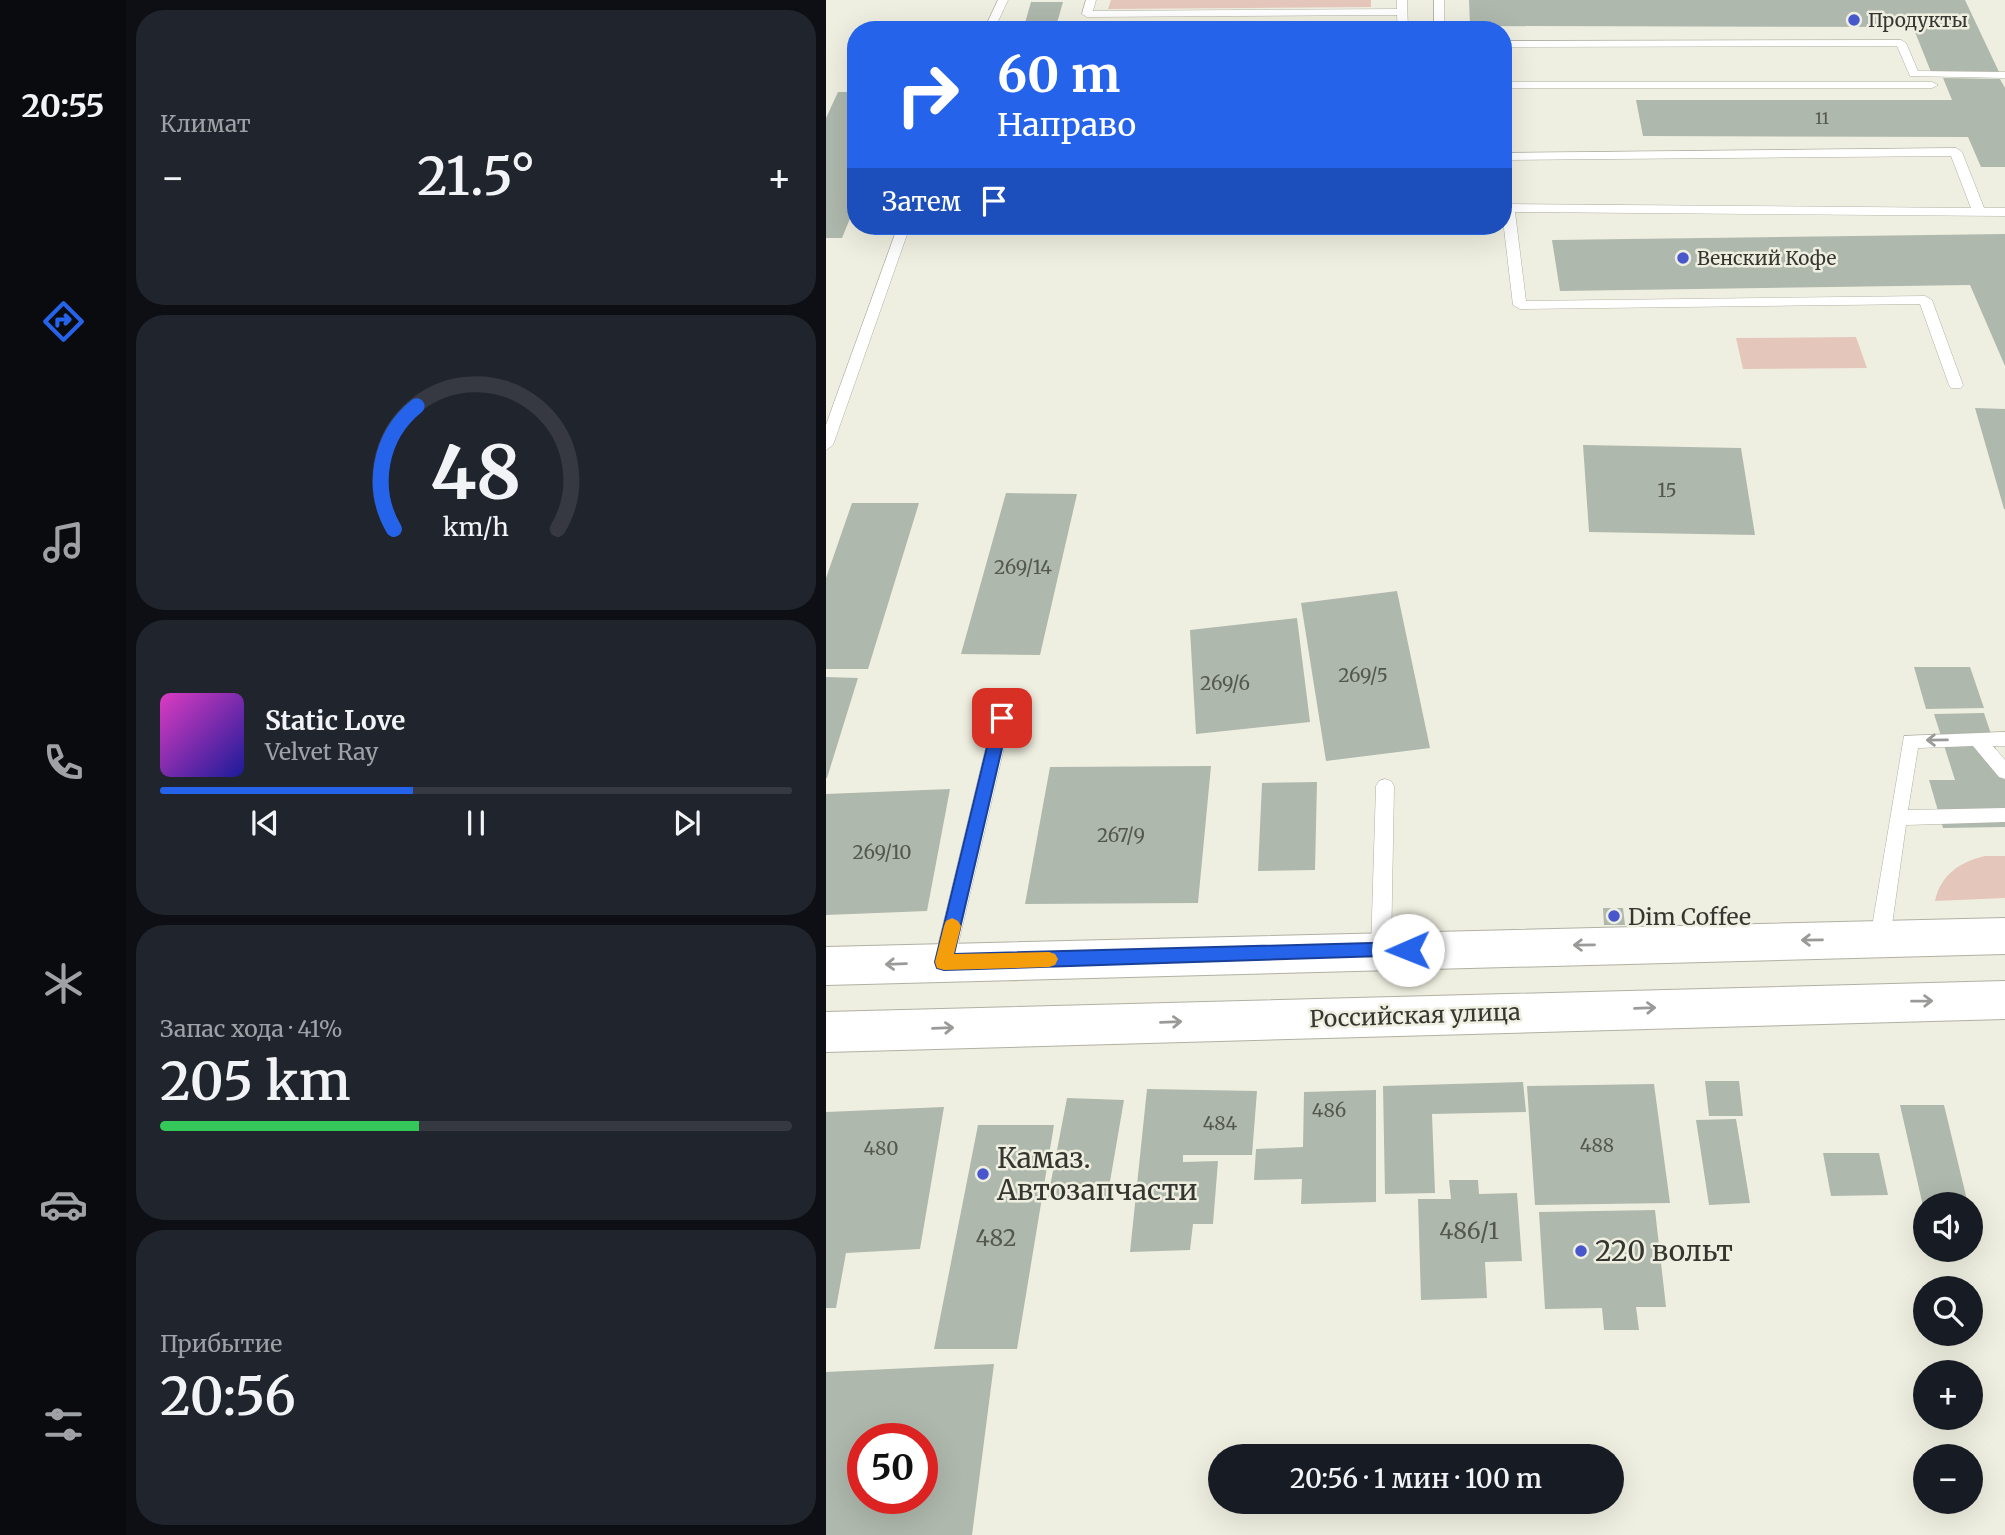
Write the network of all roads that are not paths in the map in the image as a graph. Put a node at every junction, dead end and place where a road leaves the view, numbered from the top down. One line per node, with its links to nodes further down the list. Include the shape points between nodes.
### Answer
1 (1003, 0): 6 (lane)
2 (1091, 0): 5 (lane, via 1087,14)
3 (1402, 0): 5 (lane)
4 (1439, 0): 8 (lane)
5 (1403, 12): 7 (lane)
6 (993, 21)
7 (1403, 21)
8 (1439, 21)
9 (1512, 44): 10 (lane, via 1900,43 1914,74)
10 (2005, 82)
11 (1512, 85): 12 (lane)
12 (1946, 85)
13 (1512, 156): 15 (lane, via 1956,152)
14 (1512, 208): 15 (lane)
15 (1979, 212): 16 (lane)
16 (2005, 212)
17 (901, 235): 20 (lane)
18 (1511, 235): 19 (lane, via 1520,305 1925,300)
19 (1956, 385)
20 (832, 409): 21 (lane)
21 (826, 444)
22 (1002, 718): 32 (lane)
23 (2005, 739): 24 (lane)
24 (1979, 740): 25 (lane); 28 (lane, one-way to 28, via 1910,741)
25 (2005, 772)
26 (1385, 786): 31 (lane)
27 (2005, 815): 28 (lane)
28 (1899, 818): 30 (lane)
29 (2005, 936): 30 (main road)
30 (1880, 939): 31 (main road, one-way to 31)
31 (1381, 950): 32 (main road)
32 (944, 962): 33 (main road, one-way to 33)
33 (826, 965)
34 (2005, 1000): 35 (main road, Российская улица, one-way to 34)
35 (826, 1032)

